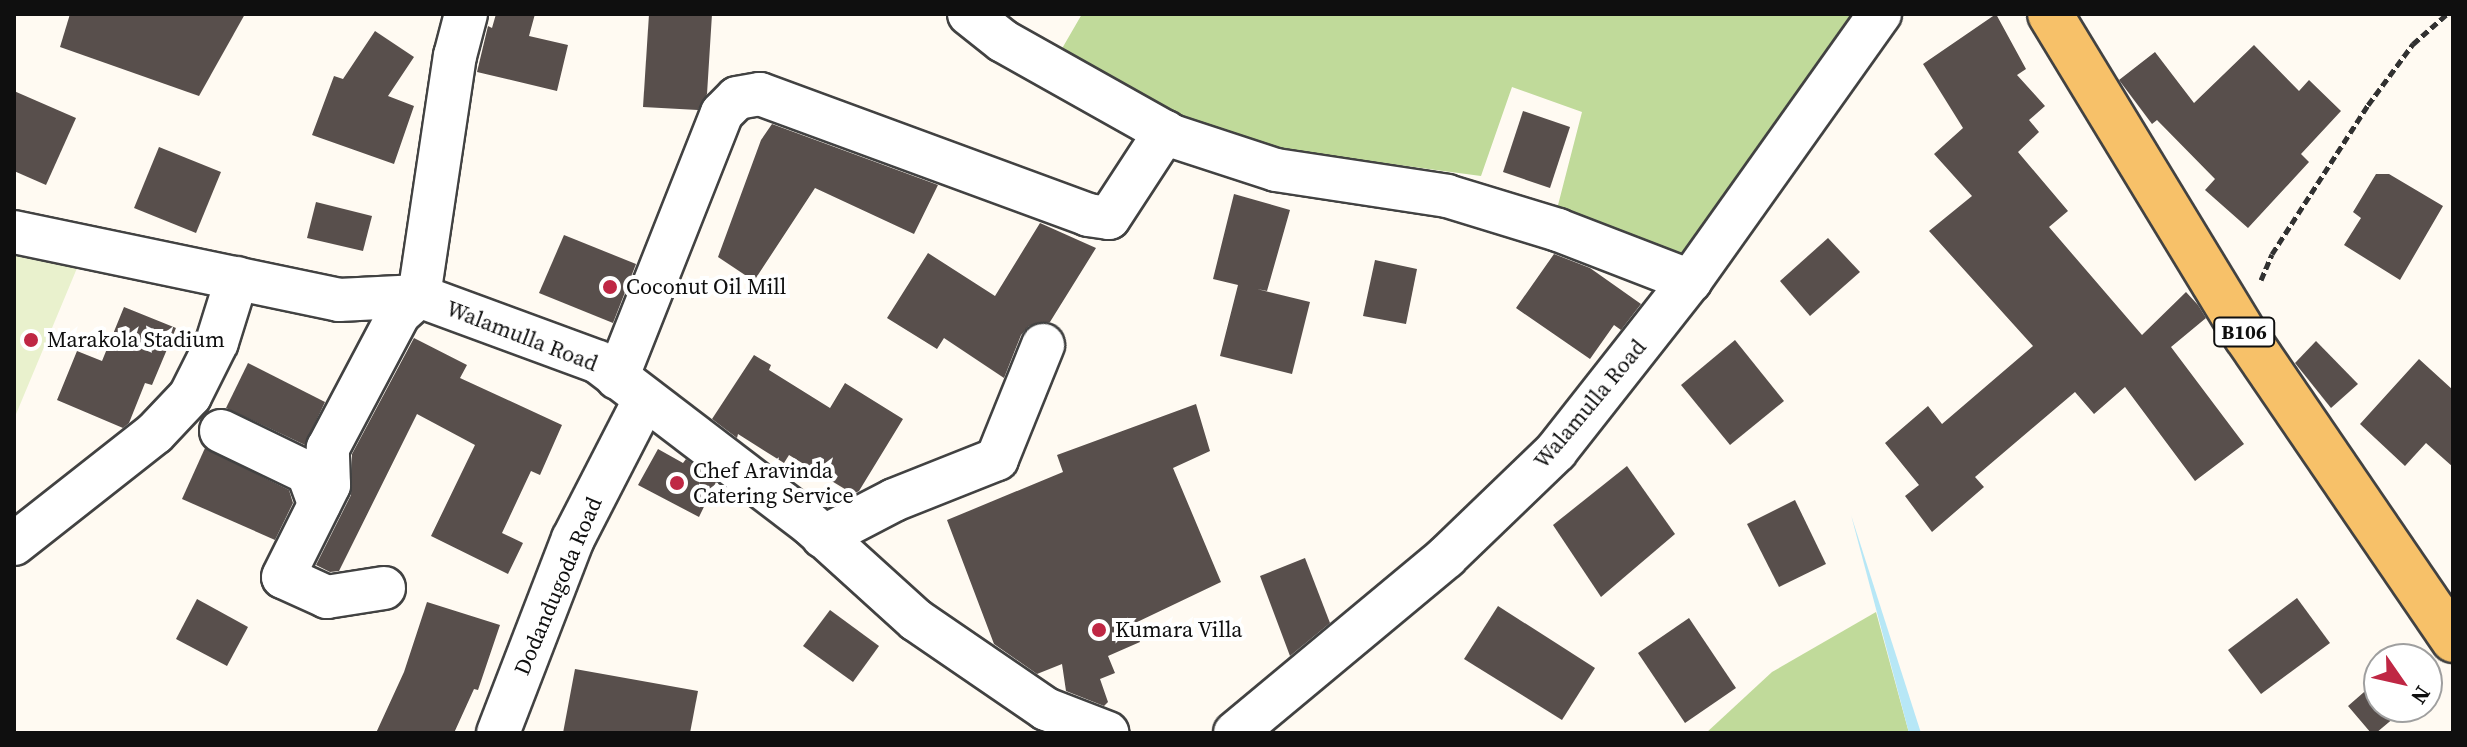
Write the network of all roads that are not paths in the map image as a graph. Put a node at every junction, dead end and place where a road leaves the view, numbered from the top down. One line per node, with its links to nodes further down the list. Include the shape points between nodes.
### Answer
1 (466, 14): 9 (street)
2 (969, 14): 5 (street, via 1003,41)
3 (1880, 14): 8 (street, Walamulla Road)
4 (2050, 14): 17 (main road, B106, via 2246,336)
5 (1165, 132): 8 (street, via 1276,170 1447,196 1558,230); 11 (street, Dodandugoda Road, via 1109,218 1088,215 760,94 737,98 722,113)
6 (14, 232): 7 (street, Walamulla Road)
7 (237, 278): 9 (street, Walamulla Road, via 339,300); 15 (street, via 217,342 190,396 155,433)
8 (1690, 281): 20 (street, Walamulla Road, via 1556,451 1446,557)
9 (419, 296): 11 (street, Walamulla Road, via 598,362); 13 (street, via 399,314 328,448 329,485)
10 (1043, 345): 14 (street, via 997,459 894,500)
11 (631, 388): 14 (street, Walamulla Road); 18 (street, Dodandugoda Road)
12 (221, 431): 13 (street, via 308,473)
13 (319, 504): 16 (street, via 283,577 327,597)
14 (823, 537): 19 (street, Walamulla Road, via 916,620 1046,709)
15 (14, 544)
16 (384, 588)
17 (2453, 640)
18 (498, 733)
19 (1108, 733)
20 (1235, 733)

